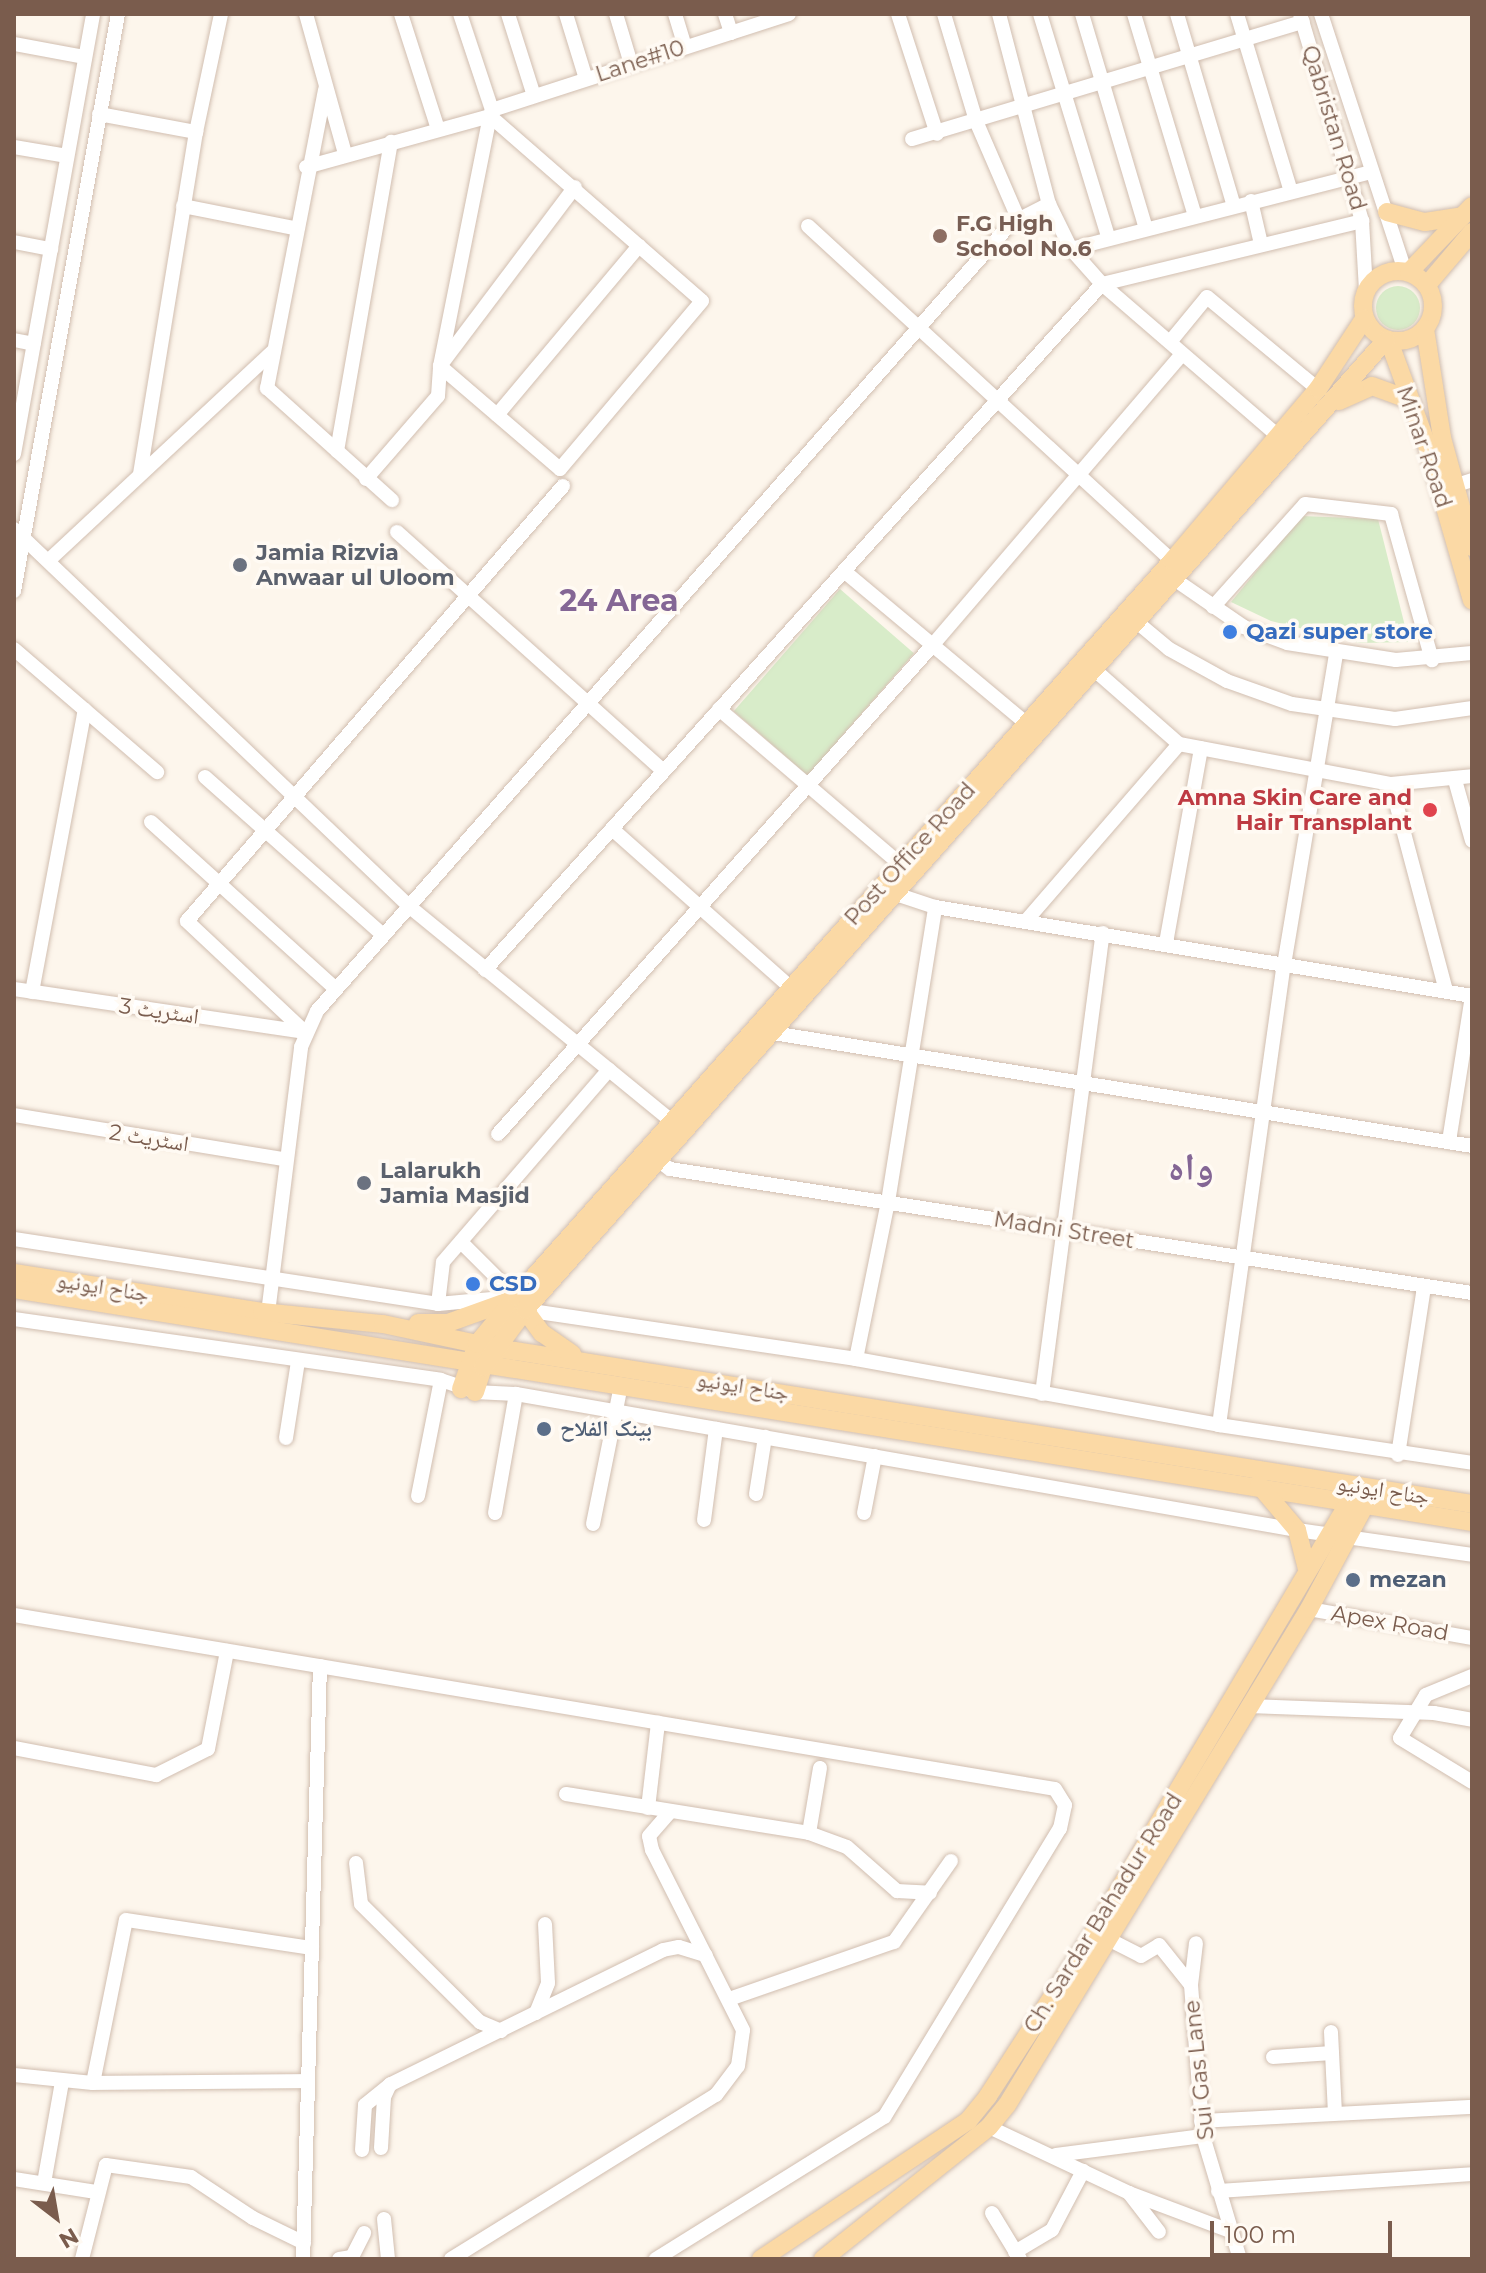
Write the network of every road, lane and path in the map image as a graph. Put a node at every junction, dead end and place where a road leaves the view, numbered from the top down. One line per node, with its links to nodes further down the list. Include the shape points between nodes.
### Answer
1 (93, 14): 29 (street)
2 (118, 14): 39 (street)
3 (221, 14): 42 (street)
4 (306, 14): 34 (street)
5 (401, 14): 41 (street)
6 (460, 14): 38 (street)
7 (508, 14): 36 (street)
8 (566, 14): 32 (street)
9 (616, 14): 30 (street)
10 (675, 14): 27 (street)
11 (725, 14): 24 (street)
12 (789, 14): 22 (street, Lane#10)
13 (898, 14): 43 (street)
14 (944, 14): 40 (street)
15 (999, 14): 37 (street)
16 (1040, 14): 35 (street)
17 (1082, 14): 33 (street)
18 (1134, 14): 31 (street)
19 (1177, 14): 28 (street)
20 (1237, 14): 25 (street)
21 (1321, 14): 50 (street, Qabristan Road)
22 (772, 17): 24 (street, Lane#10)
23 (1302, 18): 25 (street); 51 (street, Qabristan Road)
24 (731, 33): 27 (street, Lane#10)
25 (1244, 39): 28 (street); 53 (street)
26 (14, 44): 29 (street)
27 (685, 47): 30 (street, Lane#10)
28 (1189, 55): 31 (street); 57 (street)
29 (85, 57): 48 (street)
30 (631, 64): 32 (street, Lane#10)
31 (1149, 66): 33 (street); 59 (street)
32 (586, 79): 36 (street, Lane#10)
33 (1101, 80): 35 (street); 65 (street)
34 (325, 90): 47 (street); 49 (street)
35 (1064, 90): 37 (street); 66 (street)
36 (534, 96): 38 (street, Lane#10)
37 (1026, 103): 40 (street); 55 (street)
38 (491, 113): 41 (street, Lane#10); 52 (street); 85 (street)
39 (99, 114): 42 (street); 104 (street)
40 (976, 121): 43 (street); 60 (street)
41 (438, 129): 45 (street, Lane#10)
42 (196, 132): 56 (street)
43 (937, 134): 44 (street)
44 (912, 139)
45 (391, 142): 47 (street, Lane#10); 96 (street)
46 (14, 147): 48 (street)
47 (345, 154): 49 (street, Lane#10)
48 (67, 156): 70 (street)
49 (306, 167): 64 (street)
50 (1371, 172): 51 (street); 58 (street, Qabristan Road)
51 (1351, 178): 53 (street); 62 (street, Qabristan Road)
52 (575, 187): 69 (street); 85 (street)
53 (1291, 192): 54 (street)
54 (1251, 201): 57 (street); 68 (street)
55 (1049, 204): 60 (street); 71 (street)
56 (183, 206): 64 (street); 98 (street)
57 (1234, 206): 59 (street)
58 (1387, 212): 61 (main road, via 1425,222); 72 (street, Qabristan Road)
59 (1195, 216): 65 (street)
60 (1018, 218): 78 (street)
61 (1469, 218): 72 (main road); 74 (main road)
62 (1362, 221): 68 (street); 75 (street, Qabristan Road)
63 (808, 226): 78 (street)
64 (294, 228): 83 (street)
65 (1146, 229): 66 (street)
66 (1109, 239): 71 (street)
67 (14, 242): 70 (street)
68 (1261, 244): 73 (street)
69 (639, 246): 92 (street); 92 (street, via 702,301 692,313 560,469)
70 (51, 249): 82 (street)
71 (1071, 249): 73 (street)
72 (1407, 271): 74 (main road); 75 (main road, via 1389,271)
73 (1102, 284): 81 (street); 89 (street)
74 (1427, 285): 77 (main road, via 1433,312)
75 (1366, 291): 76 (main road)
76 (1364, 319): 80 (main road); 88 (main road, Post Office Road)
77 (1425, 329): 80 (main road, via 1411,339); 95 (main road, Minar Road)
78 (920, 330): 89 (street); 122 (street)
79 (14, 340): 82 (street)
80 (1387, 340): 90 (main road, Minar Road); 91 (main road, Post Office Road)
81 (1170, 342): 84 (street); 88 (street, via 1207,297)
82 (34, 344): 93 (street)
83 (273, 351): 86 (street); 87 (street)
84 (1181, 355): 94 (street); 99 (street)
85 (440, 366): 92 (street); 100 (street, via 438,396)
86 (251, 374): 87 (street); 98 (street)
87 (267, 388): 96 (street)
88 (1318, 389): 94 (main road, Post Office Road)
89 (997, 400): 99 (street); 109 (street)
90 (1410, 400): 91 (main road, via 1372,386); 95 (main road, Minar Road)
91 (1326, 411): 110 (main road, Post Office Road)
92 (497, 415)
93 (16, 433): 97 (street)
94 (1279, 437): 108 (main road, Post Office Road)
95 (1434, 440): 101 (main road, Minar Road); 113 (main road, Minar Road)
96 (337, 451): 100 (street)
97 (14, 454)
98 (140, 474): 107 (street)
99 (1079, 476): 108 (street); 116 (street)
100 (366, 479): 103 (street)
101 (1463, 483): 106 (main road, Minar Road)
102 (563, 486): 112 (street)
103 (392, 500)
104 (19, 532): 107 (street); 111 (street)
105 (397, 532): 112 (street)
106 (1472, 547)
107 (49, 560): 138 (street)
108 (1172, 561): 127 (main road, Post Office Road)
109 (844, 571): 116 (street); 124 (street)
110 (1177, 581): 114 (street); 115 (main road, Post Office Road)
111 (14, 591)
112 (465, 596): 122 (street); 138 (street)
113 (1472, 600)
114 (1213, 607): 119 (street, via 1244,627); 120 (street, via 1305,504 1391,514)
115 (1138, 623): 121 (main road, Post Office Road); 126 (street, via 1169,649 1227,681)
116 (931, 647): 127 (street); 137 (street)
117 (14, 649): 125 (street)
118 (1472, 653): 120 (street)
119 (1336, 655): 120 (street); 126 (street)
120 (1432, 660)
121 (1097, 672): 127 (main road, Post Office Road); 128 (street)
122 (586, 707): 130 (street); 146 (street)
123 (1472, 708): 126 (street, via 1395,719)
124 (719, 709): 130 (street); 137 (street)
125 (85, 710): 131 (street); 159 (street)
126 (1326, 711): 132 (street)
127 (1038, 721): 143 (main road, Post Office Road); 145 (main road, Post Office Road)
128 (1179, 744): 129 (street); 149 (street)
129 (1201, 748): 132 (street); 152 (street)
130 (663, 771): 140 (street)
131 (157, 772)
132 (1317, 772): 136 (street); 153 (street)
133 (1472, 776): 135 (street)
134 (205, 777): 141 (street)
135 (1455, 780): 136 (street); 142 (street)
136 (1391, 784): 158 (street)
137 (809, 785): 143 (street); 147 (street)
138 (297, 796): 141 (street); 146 (street)
139 (151, 822): 144 (street)
140 (612, 829): 147 (street); 154 (street)
141 (266, 831): 144 (street); 151 (street)
142 (1472, 841)
143 (900, 864): 145 (main road, Post Office Road)
144 (221, 881): 155 (street); 160 (street, via 187,921)
145 (887, 891): 148 (street); 156 (main road, Post Office Road); 161 (main road, Post Office Road)
146 (410, 907): 151 (street); 154 (street)
147 (700, 907): 156 (street); 162 (street)
148 (935, 907): 149 (street); 163 (street)
149 (1025, 922): 150 (street)
150 (1103, 933): 152 (street); 165 (street)
151 (383, 935): 155 (street)
152 (1166, 943): 153 (street)
153 (1284, 965): 158 (street); 166 (street)
154 (485, 970): 162 (street)
155 (335, 988): 160 (street)
156 (791, 988): 168 (main road, Post Office Road)
157 (14, 989): 159 (street, اسٹریٹ 3)
158 (1446, 990): 170 (street, via 1472,996)
159 (32, 992): 160 (street, اسٹریٹ 3)
160 (305, 1032): 173 (street)
161 (773, 1033): 163 (street); 172 (main road, Post Office Road)
162 (577, 1045): 164 (street); 169 (street)
163 (909, 1056): 165 (street); 174 (street)
164 (609, 1070): 168 (street); 177 (street)
165 (1082, 1082): 166 (street); 175 (street)
166 (1262, 1110): 170 (street); 178 (street)
167 (14, 1115): 173 (street, اسٹریٹ 2)
168 (671, 1121): 172 (main road, Post Office Road)
169 (498, 1134)
170 (1449, 1142): 171 (street)
171 (1472, 1146)
172 (652, 1156): 174 (street, Madni Street, via 670,1169); 185 (main road, Post Office Road)
173 (284, 1159): 180 (street)
174 (888, 1202): 175 (street, Madni Street); 193 (street)
175 (1063, 1230): 178 (street, Madni Street); 203 (street)
176 (14, 1239): 180 (street)
177 (461, 1242): 184 (street, via 443,1262); 185 (street)
178 (1240, 1257): 181 (street, Madni Street); 205 (street)
179 (14, 1273): 186 (main road, جناح ایونیو)
180 (272, 1279): 184 (street); 186 (street)
181 (1424, 1287): 183 (street, Madni Street); 209 (street)
182 (14, 1289): 191 (main road, جناح ایونیو)
183 (1472, 1293)
184 (438, 1304): 185 (street)
185 (520, 1304): 188 (main road, via 448,1323); 189 (main road, Post Office Road); 190 (main road, Post Office Road); 192 (main road, via 542,1333); 193 (street)
186 (268, 1313): 188 (main road, جناح ایونیو)
187 (14, 1319): 194 (street)
188 (383, 1324): 189 (main road, جناح ایونیو)
189 (477, 1344): 190 (main road, جناح ایونیو); 195 (main road, Post Office Road)
190 (496, 1348): 192 (main road, جناح ایونیو); 195 (main road, Post Office Road)
191 (423, 1355): 195 (main road, جناح ایونیو); 197 (street)
192 (576, 1357): 214 (main road, جناح ایونیو)
193 (856, 1359): 203 (street)
194 (298, 1361): 197 (street); 208 (street)
195 (475, 1366): 196 (main road, جناح ایونیو); 200 (main road, Post Office Road)
196 (530, 1372): 199 (main road, جناح ایونیو); 201 (street)
197 (419, 1379): 198 (street)
198 (441, 1380): 200 (street); 215 (street)
199 (621, 1385): 204 (street); 212 (main road, جناح ایونیو)
200 (468, 1390): 201 (street)
201 (495, 1392): 202 (street)
202 (516, 1394): 204 (street); 217 (street)
203 (1042, 1394): 205 (street)
204 (614, 1411): 206 (street); 221 (street)
205 (1219, 1425): 209 (street)
206 (716, 1429): 207 (street); 219 (street)
207 (765, 1437): 210 (street); 213 (street)
208 (286, 1438)
209 (1398, 1455): 211 (street)
210 (875, 1456): 218 (street); 222 (street)
211 (1472, 1463)
212 (1259, 1485): 214 (main road, جناح ایونیو); 222 (main road)
213 (756, 1494)
214 (1362, 1495): 216 (main road, جناح ایونیو); 220 (main road, جناح ایونیو); 223 (main road, Ch. Sardar Bahadur Road)
215 (418, 1496)
216 (1472, 1504)
217 (495, 1513)
218 (864, 1513)
219 (704, 1520)
220 (1472, 1522)
221 (593, 1524)
222 (1297, 1530): 223 (street); 225 (main road)
223 (1338, 1535): 224 (street); 225 (main road, Ch. Sardar Bahadur Road); 226 (main road, Ch. Sardar Bahadur Road)
224 (1472, 1555)
225 (1307, 1569): 233 (main road, Ch. Sardar Bahadur Road)
226 (1309, 1609): 228 (street, Apex Road); 233 (main road, Ch. Sardar Bahadur Road)
227 (14, 1615): 229 (street)
228 (1472, 1638)
229 (227, 1651): 230 (street); 236 (street, via 208,1749 156,1775)
230 (320, 1666): 235 (street); 249 (street)
231 (1472, 1676): 232 (street, via 1440,1687)
232 (1411, 1712): 233 (street); 234 (street); 238 (street, via 1400,1738)
233 (1237, 1713): 247 (main road, Ch. Sardar Bahadur Road); 290 (main road, Ch. Sardar Bahadur Road, via 968,2121)
234 (1472, 1720)
235 (658, 1723): 240 (street); 289 (street, via 1055,1789 1065,1805 1060,1828 884,2117)
236 (14, 1748)
237 (820, 1768): 242 (street)
238 (1472, 1782)
239 (566, 1794): 240 (street)
240 (648, 1808): 241 (street)
241 (670, 1812): 242 (street); 250 (street, via 649,1836 652,1850)
242 (809, 1833): 245 (street, via 847,1847 897,1891)
243 (951, 1861): 245 (street)
244 (356, 1863): 254 (street, via 361,1904 480,2022)
245 (930, 1893): 252 (street, via 894,1942)
246 (545, 1924): 253 (street, via 548,1983)
247 (1108, 1939): 251 (street, Sui Gas Lane, via 1141,1956 1159,1945); 265 (main road, Ch. Sardar Bahadur Road, via 1061,2022)
248 (1196, 1943): 251 (street)
249 (312, 1948): 259 (street); 261 (street, via 126,1920)
250 (706, 1955): 252 (street); 253 (street, via 679,1947 663,1950)
251 (1191, 1985): 266 (street, Sui Gas Lane)
252 (729, 1999): 288 (street, via 743,2030 743,2047 738,2066 716,2095)
253 (535, 2014): 254 (street)
254 (501, 2031): 262 (street)
255 (1331, 2032): 256 (street)
256 (1332, 2053): 257 (street); 264 (street)
257 (1273, 2057)
258 (14, 2075): 260 (street)
259 (308, 2081): 261 (street); 282 (street)
260 (62, 2082): 261 (street); 273 (street)
261 (93, 2083)
262 (391, 2084): 267 (street, via 384,2097); 268 (street, via 365,2105)
263 (1472, 2107): 264 (street)
264 (1335, 2113): 266 (street)
265 (989, 2127): 269 (street); 291 (main road, Ch. Sardar Bahadur Road)
266 (1202, 2128): 269 (street); 274 (street, Sui Gas Lane)
267 (381, 2148)
268 (362, 2150)
269 (1056, 2155): 270 (street)
270 (1083, 2171): 276 (street); 283 (street, via 1052,2230)
271 (1472, 2174): 274 (street)
272 (14, 2179): 273 (street)
273 (44, 2183): 275 (street)
274 (1218, 2191): 279 (street, Sui Gas Lane)
275 (96, 2192): 282 (street, via 106,2165 191,2177 253,2218); 284 (street)
276 (1129, 2193): 279 (street); 280 (street)
277 (992, 2213): 283 (street)
278 (384, 2219): 287 (street)
279 (1230, 2231): 292 (street, Sui Gas Lane)
280 (1159, 2232)
281 (364, 2233): 286 (street, via 352,2257)
282 (304, 2243): 285 (street)
283 (1018, 2255)
284 (82, 2259)
285 (303, 2259)
286 (339, 2259)
287 (388, 2259)
288 (451, 2259)
289 (656, 2259)
290 (761, 2259)
291 (823, 2259)
292 (1240, 2259)

